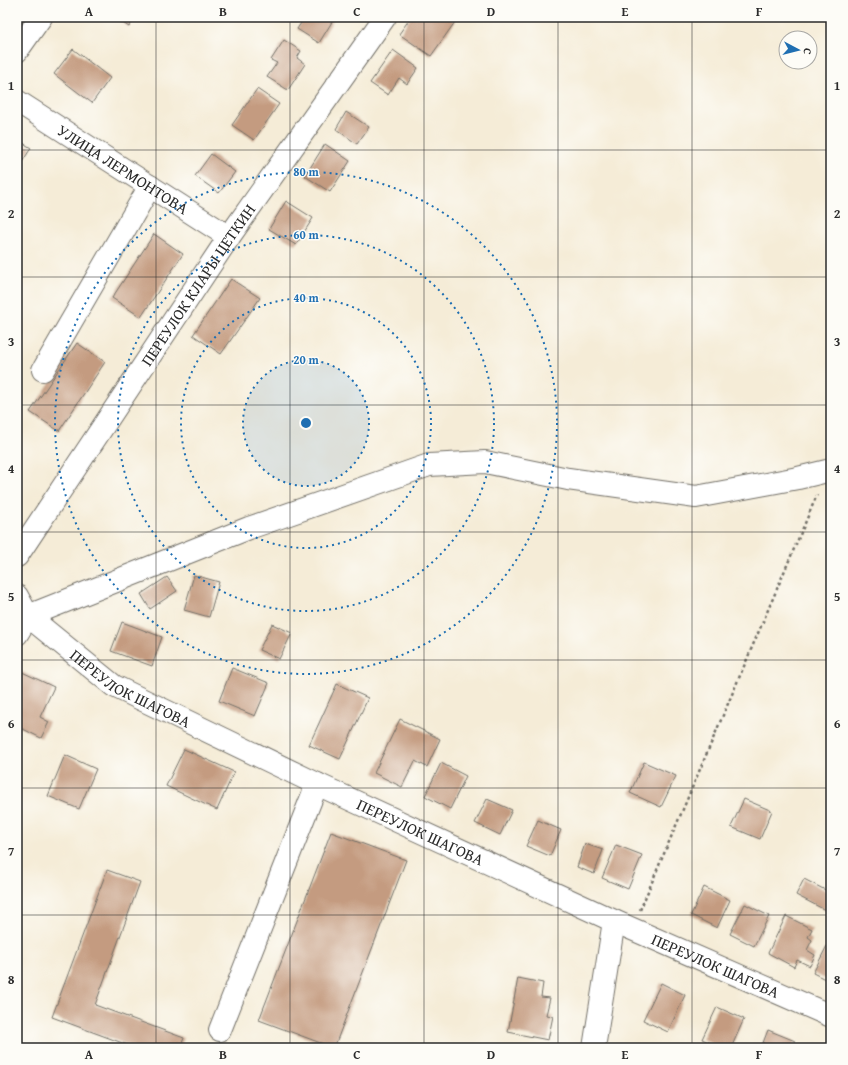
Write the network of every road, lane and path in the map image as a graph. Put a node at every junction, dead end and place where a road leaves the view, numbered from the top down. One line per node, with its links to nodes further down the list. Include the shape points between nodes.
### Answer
1 (41, 17): 3 (street)
2 (385, 17): 6 (street, ПЕРЕУЛОК КЛАРЫ ЦЕТКИН)
3 (17, 51)
4 (17, 101): 5 (street, УЛИЦА ЛЕРМОНТОВА)
5 (150, 186): 6 (street, УЛИЦА ЛЕРМОНТОВА); 7 (street)
6 (229, 237): 9 (street, ПЕРЕУЛОК КЛАРЫ ЦЕТКИН)
7 (43, 370)
8 (829, 470): 11 (street, via 696,497 568,479 485,462 429,465 249,528); 13 (path)
9 (17, 556)
10 (17, 596): 11 (street)
11 (22, 625): 12 (street, ПЕРЕУЛОК ШАГОВА, via 114,686)
12 (317, 784): 13 (street, ПЕРЕУЛОК ШАГОВА); 15 (street)
13 (623, 925): 14 (street, ПЕРЕУЛОК ШАГОВА); 16 (street)
14 (831, 1016)
15 (220, 1030)
16 (594, 1048)

